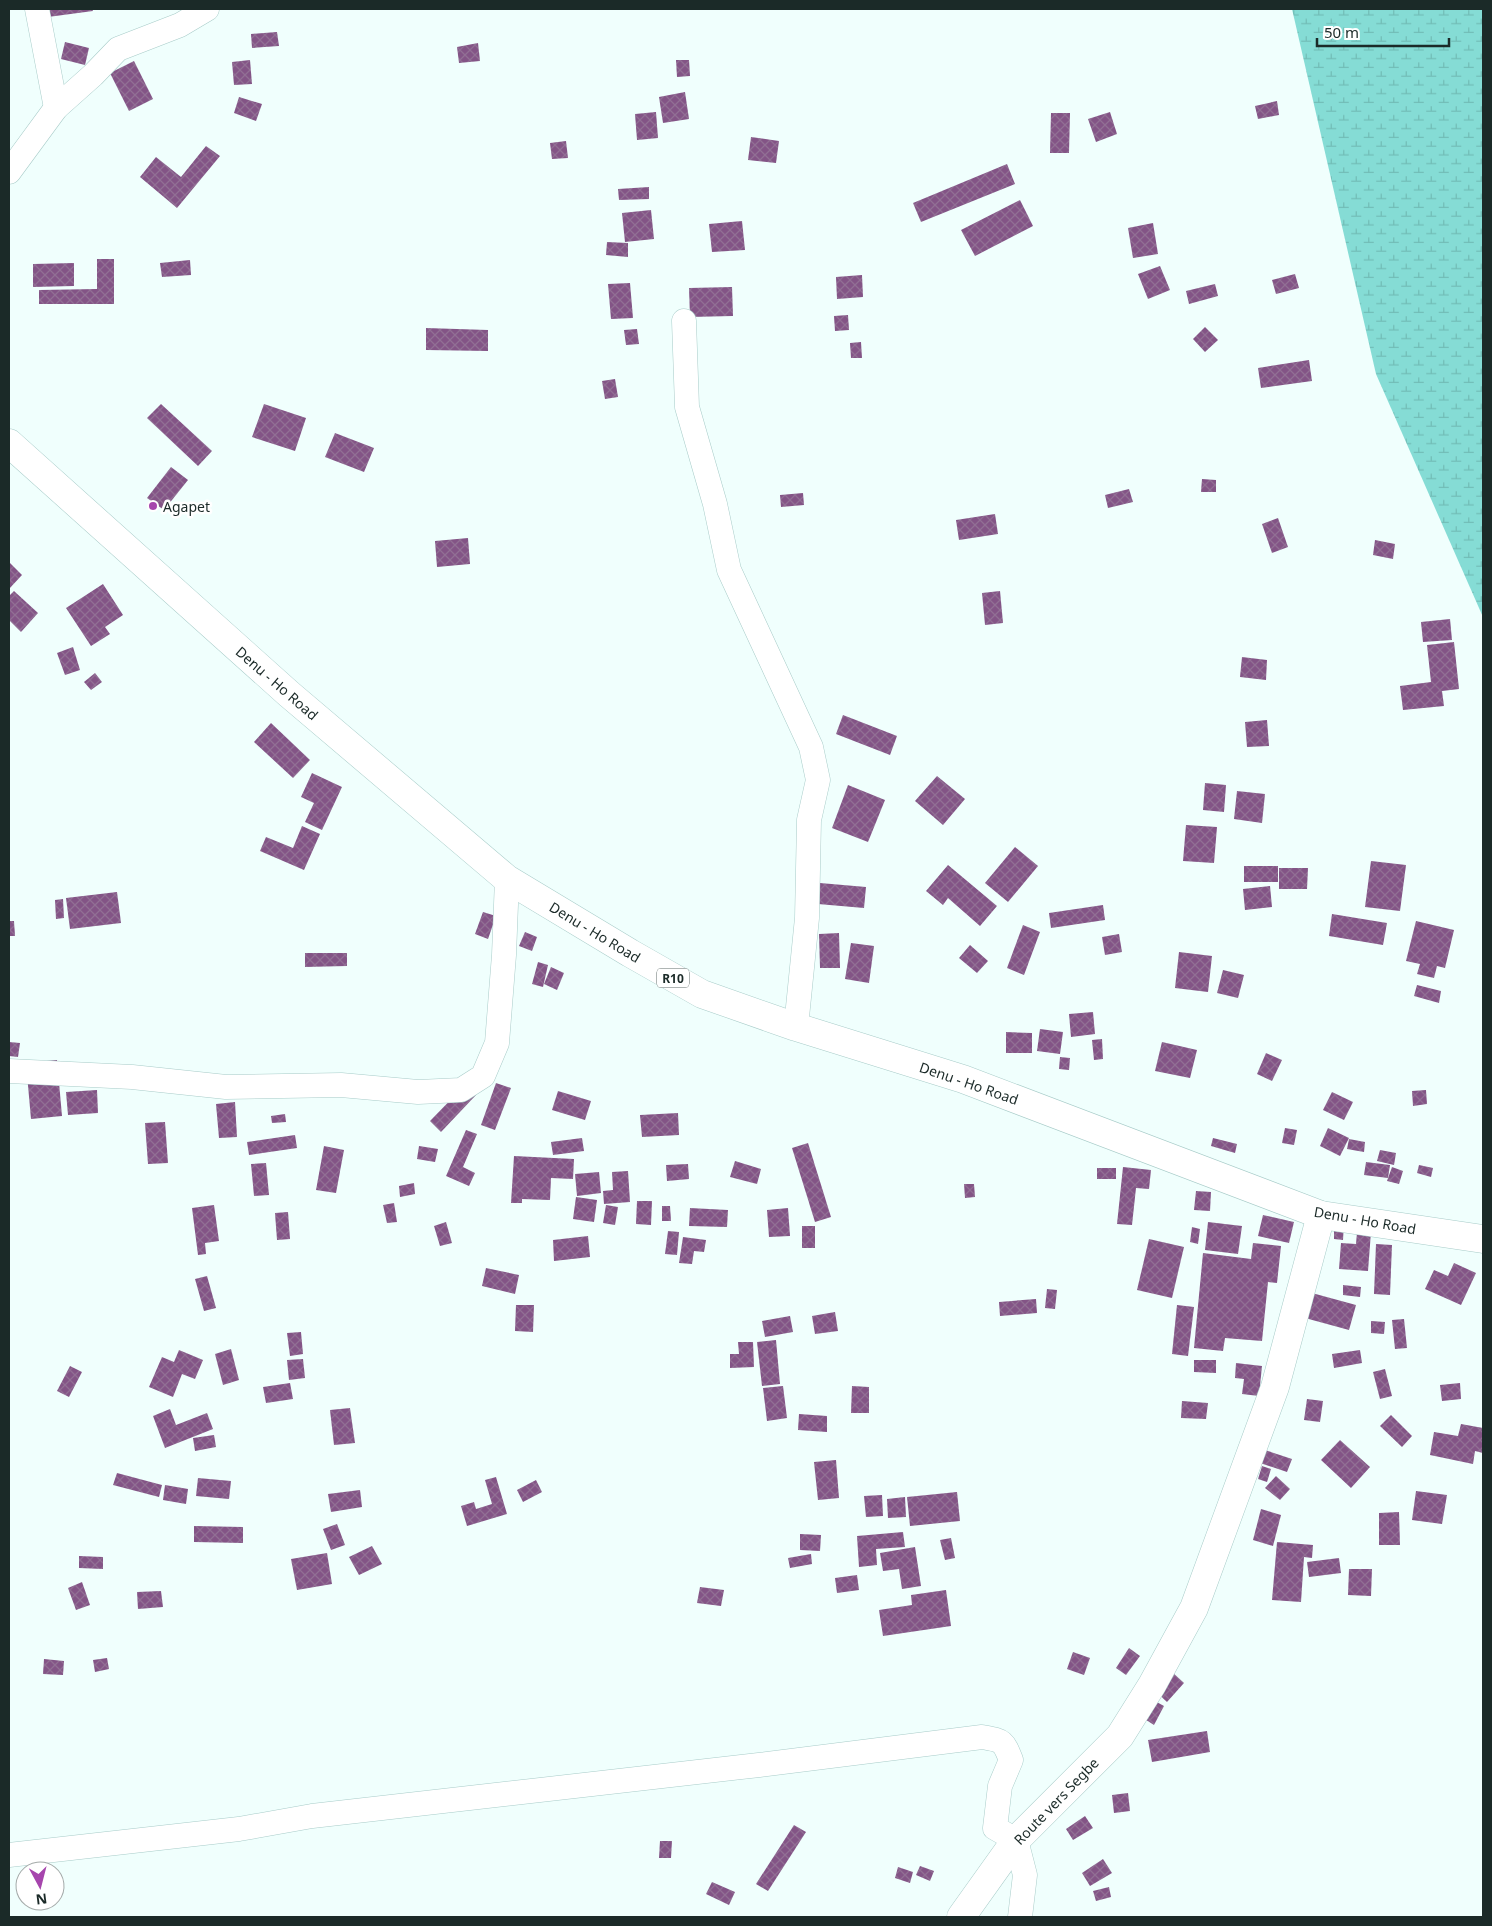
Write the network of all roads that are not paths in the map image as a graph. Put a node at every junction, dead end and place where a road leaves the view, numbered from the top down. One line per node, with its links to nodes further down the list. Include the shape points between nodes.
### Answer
1 (37, 9): 3 (street)
2 (207, 9): 3 (street, via 180,25 118,49)
3 (56, 108): 4 (street)
4 (9, 172)
5 (684, 321): 8 (street, via 687,407 716,504 729,570 812,747 818,780 809,820 807,918)
6 (9, 443): 7 (main road, Denu - Ho Road / R10, via 289,694)
7 (507, 879): 8 (main road, Denu - Ho Road / R10, via 702,994); 9 (street, via 497,1043 483,1076 461,1090 418,1092 341,1086 226,1087 132,1077)
8 (796, 1027): 10 (main road, Denu - Ho Road / R10, via 963,1079)
9 (9, 1071)
10 (1321, 1215): 11 (main road, Denu - Ho Road / R10); 12 (main road, Route vers Segbe, via 1275,1387 1194,1608 1120,1736)
11 (1483, 1239)
12 (1016, 1840): 13 (street, via 995,1828 1000,1786 1011,1760 1005,1744 982,1737); 14 (main road, Route vers Segbe); 15 (street, via 1025,1875)
13 (9, 1855)
14 (961, 1917)
15 (1020, 1917)

